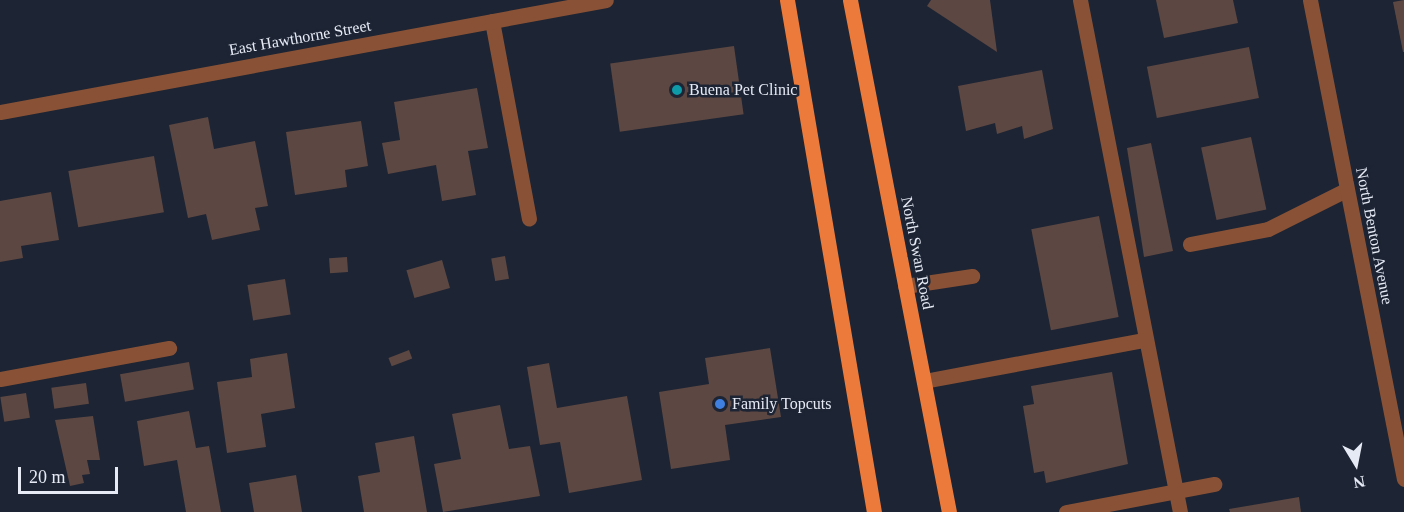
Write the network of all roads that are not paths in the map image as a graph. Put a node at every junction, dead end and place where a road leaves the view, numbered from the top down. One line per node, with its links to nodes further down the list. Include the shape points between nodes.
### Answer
1 (606, 0): 6 (street, East Hawthorne Street)
2 (787, 0): 22 (main road)
3 (850, 0): 13 (main road, North Swan Road)
4 (1080, 0): 14 (street)
5 (1310, 0): 9 (street, North Benton Avenue)
6 (572, 3): 7 (street, East Hawthorne Street)
7 (492, 21): 8 (street, East Hawthorne Street); 10 (street)
8 (0, 112)
9 (1346, 190): 11 (street, via 1268,230); 18 (street, North Benton Avenue)
10 (529, 219)
11 (1190, 244)
12 (972, 276): 13 (street)
13 (905, 286): 17 (main road, North Swan Road)
14 (1144, 340): 17 (street); 21 (street)
15 (169, 348): 16 (street)
16 (0, 379)
17 (924, 381): 23 (main road, North Swan Road)
18 (1399, 421): 19 (street, North Benton Avenue)
19 (1404, 479)
20 (1214, 484): 21 (street)
21 (1175, 492): 24 (street); 25 (street)
22 (874, 512)
23 (949, 512)
24 (1066, 512)
25 (1180, 512)

